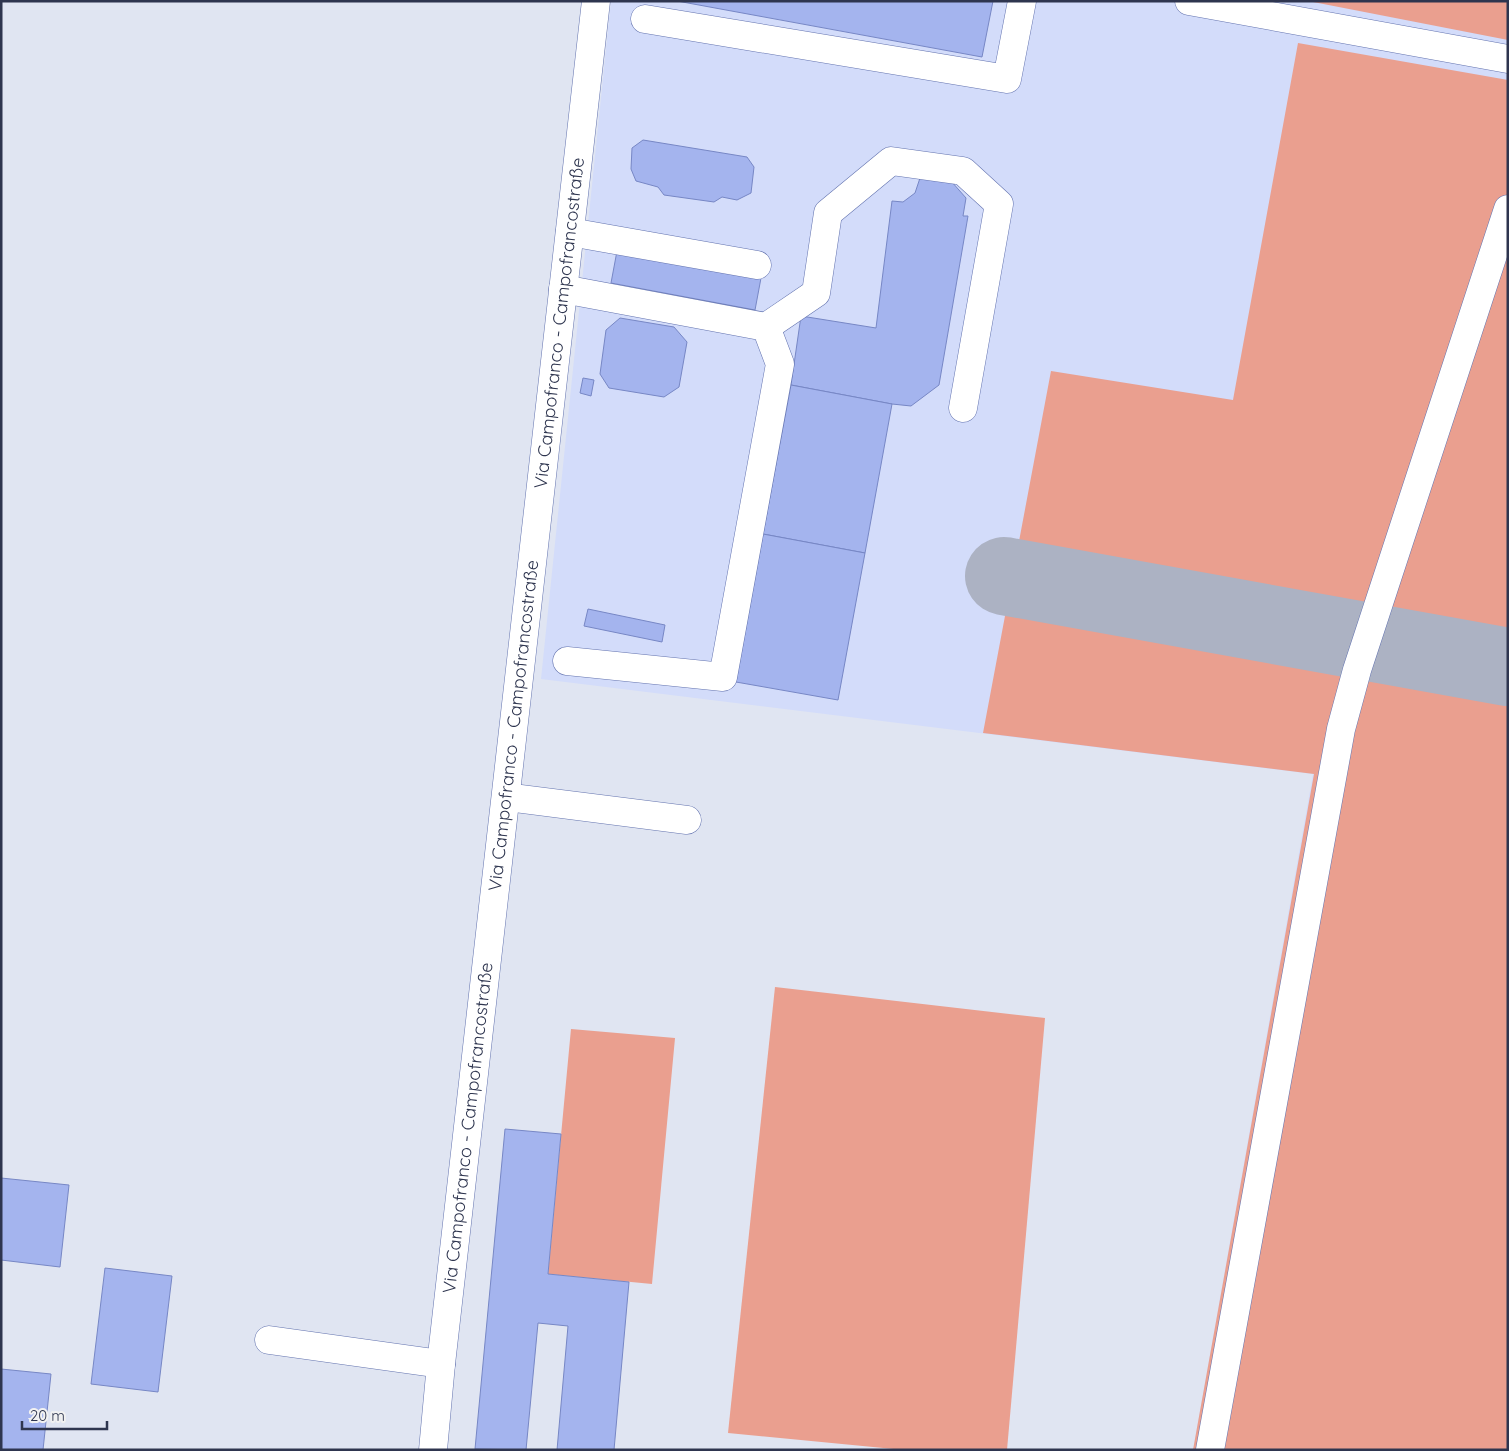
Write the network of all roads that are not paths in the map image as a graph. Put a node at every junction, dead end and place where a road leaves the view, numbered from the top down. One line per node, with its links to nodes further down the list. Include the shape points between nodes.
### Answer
1 (596, 1): 7 (street, Via Campofranco - Campofrancostraße)
2 (1022, 1): 4 (street, via 1007,79)
3 (1189, 1): 5 (street)
4 (645, 19)
5 (1508, 59)
6 (1508, 209): 18 (street, via 1357,670 1341,729)
7 (570, 232): 8 (street); 9 (street, Via Campofranco - Campofrancostraße)
8 (757, 265)
9 (563, 289): 10 (street); 13 (street, Via Campofranco - Campofrancostraße)
10 (766, 327): 11 (street, via 816,293 828,213 891,161 964,171 999,204); 12 (street, via 780,364 723,677)
11 (964, 408)
12 (567, 662)
13 (506, 797): 14 (street); 16 (street, Via Campofranco - Campofrancostraße)
14 (688, 820)
15 (269, 1340): 16 (street)
16 (441, 1364): 17 (street, Via Campofranco - Campofrancostraße)
17 (433, 1450)
18 (1210, 1450)

